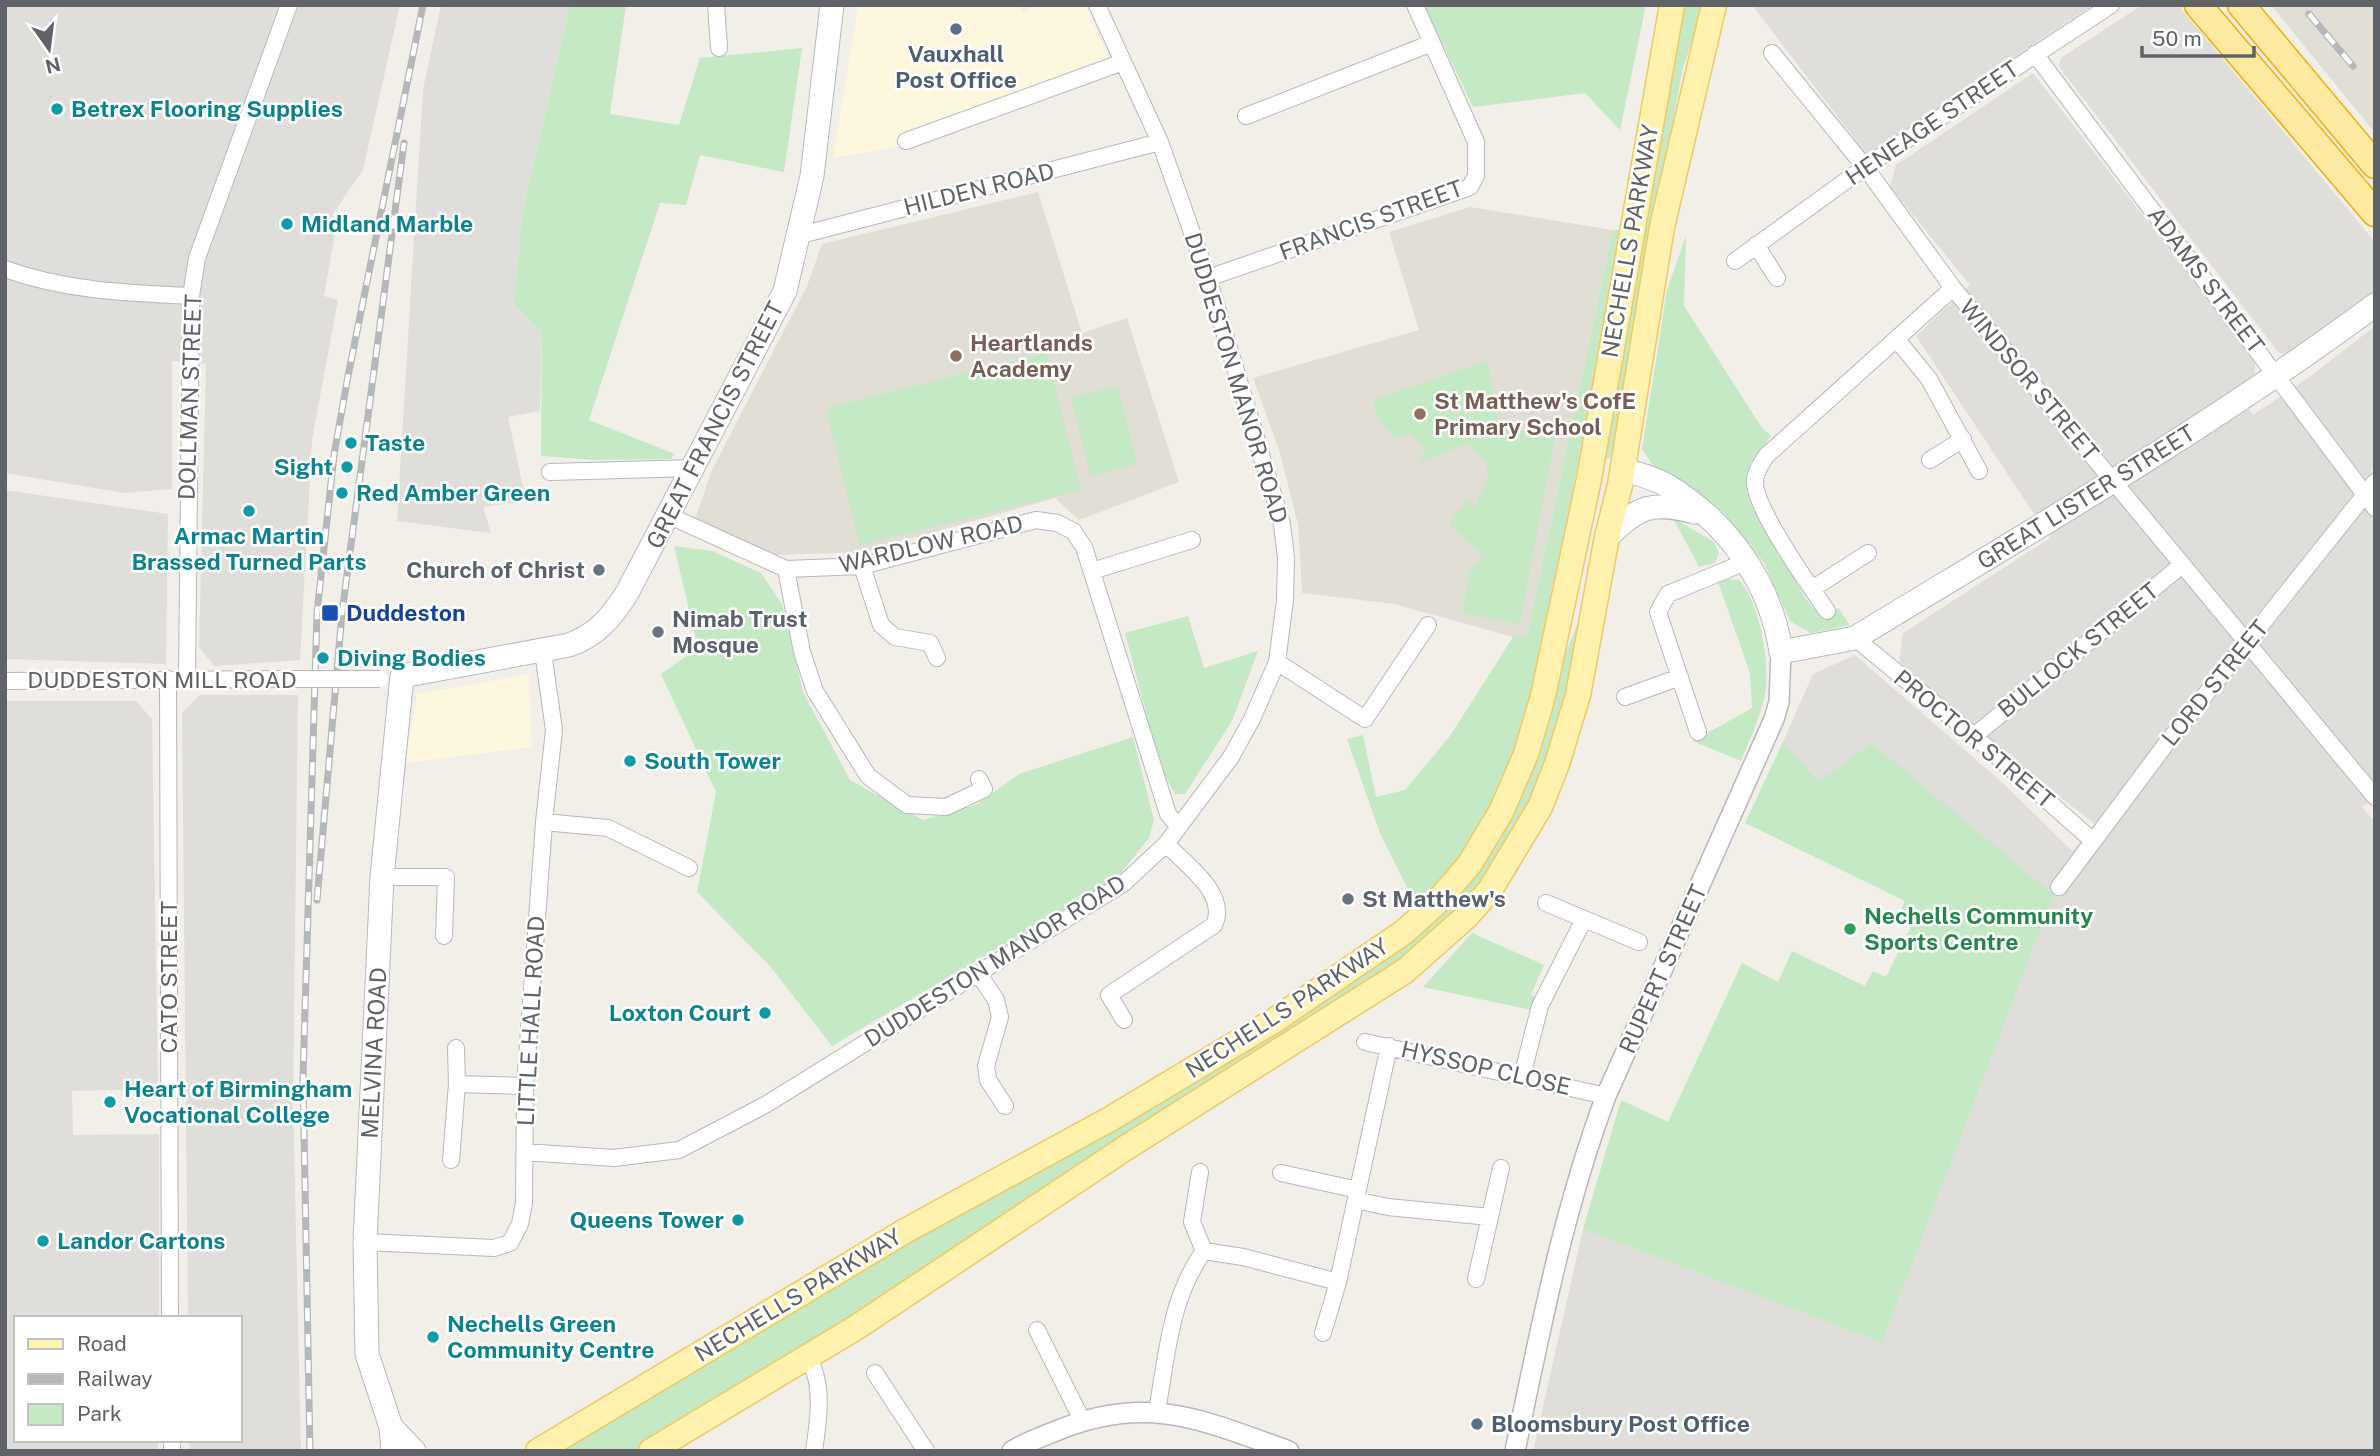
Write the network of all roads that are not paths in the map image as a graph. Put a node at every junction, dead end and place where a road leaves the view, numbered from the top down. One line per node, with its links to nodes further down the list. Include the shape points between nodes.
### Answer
1 (289, 5): 29 (street, DOLLMAN STREET, via 197,258)
2 (716, 5): 12 (street)
3 (832, 5): 22 (main road, GREAT FRANCIS STREET, via 812,176)
4 (1097, 5): 15 (street, DUDDESTON MANOR ROAD)
5 (1415, 5): 11 (street, FRANCIS STREET)
6 (1672, 5): 38 (main road, NECHELLS PARKWAY)
7 (1714, 5): 38 (main road, NECHELLS PARKWAY)
8 (2111, 5): 14 (street, HENEAGE STREET)
9 (2198, 5): 21 (highway)
10 (2241, 5): 19 (highway)
11 (1432, 43): 16 (street); 26 (street, FRANCIS STREET, via 1476,142 1476,176 1470,187)
12 (719, 48)
13 (1772, 53): 20 (street, WINDSOR STREET)
14 (2035, 54): 20 (street, HENEAGE STREET); 32 (street, ADAMS STREET)
15 (1124, 62): 17 (street); 18 (street, DUDDESTON MANOR ROAD)
16 (1246, 116)
17 (906, 141)
18 (1160, 142): 22 (street, HILDEN ROAD); 26 (street, DUDDESTON MANOR ROAD)
19 (2375, 165)
20 (1865, 167): 23 (street, HENEAGE STREET); 28 (street, WINDSOR STREET)
21 (2375, 213)
22 (797, 236): 35 (main road, GREAT FRANCIS STREET, via 785,291)
23 (1756, 245): 24 (street, HENEAGE STREET); 27 (street)
24 (1735, 261)
25 (5, 269): 29 (street, via 88,291)
26 (1208, 278): 61 (street, DUDDESTON MANOR ROAD, via 1283,524 1285,600)
27 (1777, 278)
28 (1953, 288): 31 (street); 39 (street, WINDSOR STREET)
29 (191, 296): 65 (street, DOLLMAN STREET)
30 (2375, 305): 32 (main road, GREAT LISTER STREET)
31 (1898, 341): 33 (street, via 1929,379); 53 (street, via 1766,456 1756,476 1758,495)
32 (2278, 377): 39 (main road, GREAT LISTER STREET); 40 (street, ADAMS STREET)
33 (1963, 439): 34 (street); 36 (street)
34 (1930, 460)
35 (694, 468): 37 (street); 42 (main road, GREAT FRANCIS STREET)
36 (1979, 471)
37 (550, 472)
38 (1609, 479): 41 (main road, RUPERT STREET, via 1668,486); 43 (main road, NECHELLS PARKWAY); 114 (main road, NECHELLS PARKWAY, via 1585,582 1546,683 1526,754 1500,813 1469,865 1436,903 1371,956 1275,1020 1110,1119 905,1231)
39 (2115, 482): 49 (street, WINDSOR STREET); 56 (main road, GREAT LISTER STREET)
40 (2371, 495): 58 (street, LORD STREET)
41 (1702, 513): 43 (main road, via 1665,505 1641,508); 47 (main road, RUPERT STREET)
42 (670, 516): 51 (street, WARDLOW ROAD); 59 (main road, GREAT FRANCIS STREET, via 605,624 588,638)
43 (1607, 537): 107 (main road, NECHELLS PARKWAY, via 1578,695 1557,764 1520,845 1466,917 1405,971)
44 (1192, 540): 45 (street)
45 (1174, 546): 48 (street); 52 (street)
46 (1868, 553): 53 (street)
47 (1748, 561): 60 (main road, RUPERT STREET, via 1777,627); 62 (street, via 1668,594 1663,601 1658,612)
48 (1180, 562)
49 (2182, 565): 58 (street, WINDSOR STREET); 69 (street, BULLOCK STREET)
50 (862, 566): 51 (street, WARDLOW ROAD); 52 (street, WARDLOW ROAD, via 1035,520 1073,531); 57 (street, via 881,625 895,637)
51 (786, 569): 70 (street, via 802,652 815,691 868,776 907,805 946,807)
52 (1093, 571): 73 (street, WARDLOW ROAD, via 1168,814)
53 (1812, 589): 54 (street)
54 (1827, 611)
55 (1428, 625): 61 (street, via 1365,719)
56 (1855, 638): 60 (main road, GREAT LISTER STREET); 69 (street, PROCTOR STREET)
57 (933, 645)
58 (2247, 645): 71 (street, WINDSOR STREET); 74 (street, LORD STREET)
59 (543, 652): 63 (main road, GREAT FRANCIS STREET); 72 (street, LITTLE HALL ROAD, via 554,730)
60 (1781, 652): 91 (street, RUPERT STREET, via 1774,719)
61 (1277, 662): 73 (street, DUDDESTON MANOR ROAD, via 1231,757)
62 (1680, 677): 67 (street); 68 (street)
63 (391, 678): 65 (street, DUDDESTON MILL ROAD, bridge); 77 (main road, MELVINA ROAD)
64 (168, 679): 65 (street, DUDDESTON MILL ROAD); 66 (street, DUDDESTON MILL ROAD); 104 (street, CATO STREET)
65 (187, 679)
66 (5, 681)
67 (1625, 697)
68 (1698, 732)
69 (1974, 736): 74 (street, PROCTOR STREET)
70 (984, 788)
71 (2375, 797)
72 (544, 822): 76 (street, via 608,828); 90 (street, LITTLE HALL ROAD)
73 (1178, 826): 75 (street, DUDDESTON MANOR ROAD)
74 (2093, 841): 78 (street, LORD STREET)
75 (1166, 844): 83 (street, DUDDESTON MANOR ROAD, via 1124,883); 84 (street, via 1214,894 1218,917 1214,925 1107,989)
76 (689, 868)
77 (382, 877): 81 (street, via 446,877); 100 (main road, MELVINA ROAD)
78 (2059, 887)
79 (1546, 903): 80 (street)
80 (1584, 919): 82 (street); 88 (street, via 1540,1006)
81 (444, 936)
82 (1639, 942)
83 (978, 973): 92 (street, via 996,1000 1000,1017 981,1084); 93 (street, DUDDESTON MANOR ROAD, via 765,1105 678,1150 614,1158)
84 (1124, 1020)
85 (1365, 1042): 86 (street, HYSSOP CLOSE)
86 (1389, 1046): 88 (street, HYSSOP CLOSE); 98 (street)
87 (456, 1048): 89 (street)
88 (1522, 1076): 91 (street, HYSSOP CLOSE)
89 (457, 1084): 90 (street); 94 (street)
90 (525, 1086): 93 (street, LITTLE HALL ROAD)
91 (1606, 1096): 120 (street, RUPERT STREET, via 1557,1254)
92 (1004, 1106)
93 (524, 1152): 100 (street, LITTLE HALL ROAD, via 520,1224 510,1243 494,1248)
94 (451, 1160)
95 (1501, 1168): 99 (street)
96 (1200, 1172): 101 (street, via 1192,1222)
97 (1281, 1173): 98 (street)
98 (1357, 1195): 99 (street, via 1388,1207); 103 (street)
99 (1490, 1217): 102 (street)
100 (365, 1242): 111 (main road, MELVINA ROAD, via 367,1354)
101 (1204, 1251): 103 (street); 109 (street, via 1190,1270 1176,1304)
102 (1476, 1279)
103 (1338, 1282): 106 (street)
104 (170, 1316)
105 (1037, 1329): 110 (street)
106 (1323, 1333)
107 (807, 1358): 115 (main road, NECHELLS PARKWAY); 116 (street, via 817,1389)
108 (875, 1373): 117 (street)
109 (1157, 1411): 110 (street, via 1123,1411); 119 (street, via 1194,1418)
110 (1082, 1420): 118 (street)
111 (391, 1427): 112 (main road, MELVINA ROAD); 113 (main road, MELVINA ROAD)
112 (393, 1451)
113 (414, 1451)
114 (538, 1451)
115 (651, 1451)
116 (814, 1451)
117 (926, 1451)
118 (1012, 1451)
119 (1289, 1451)
120 (1515, 1451)

